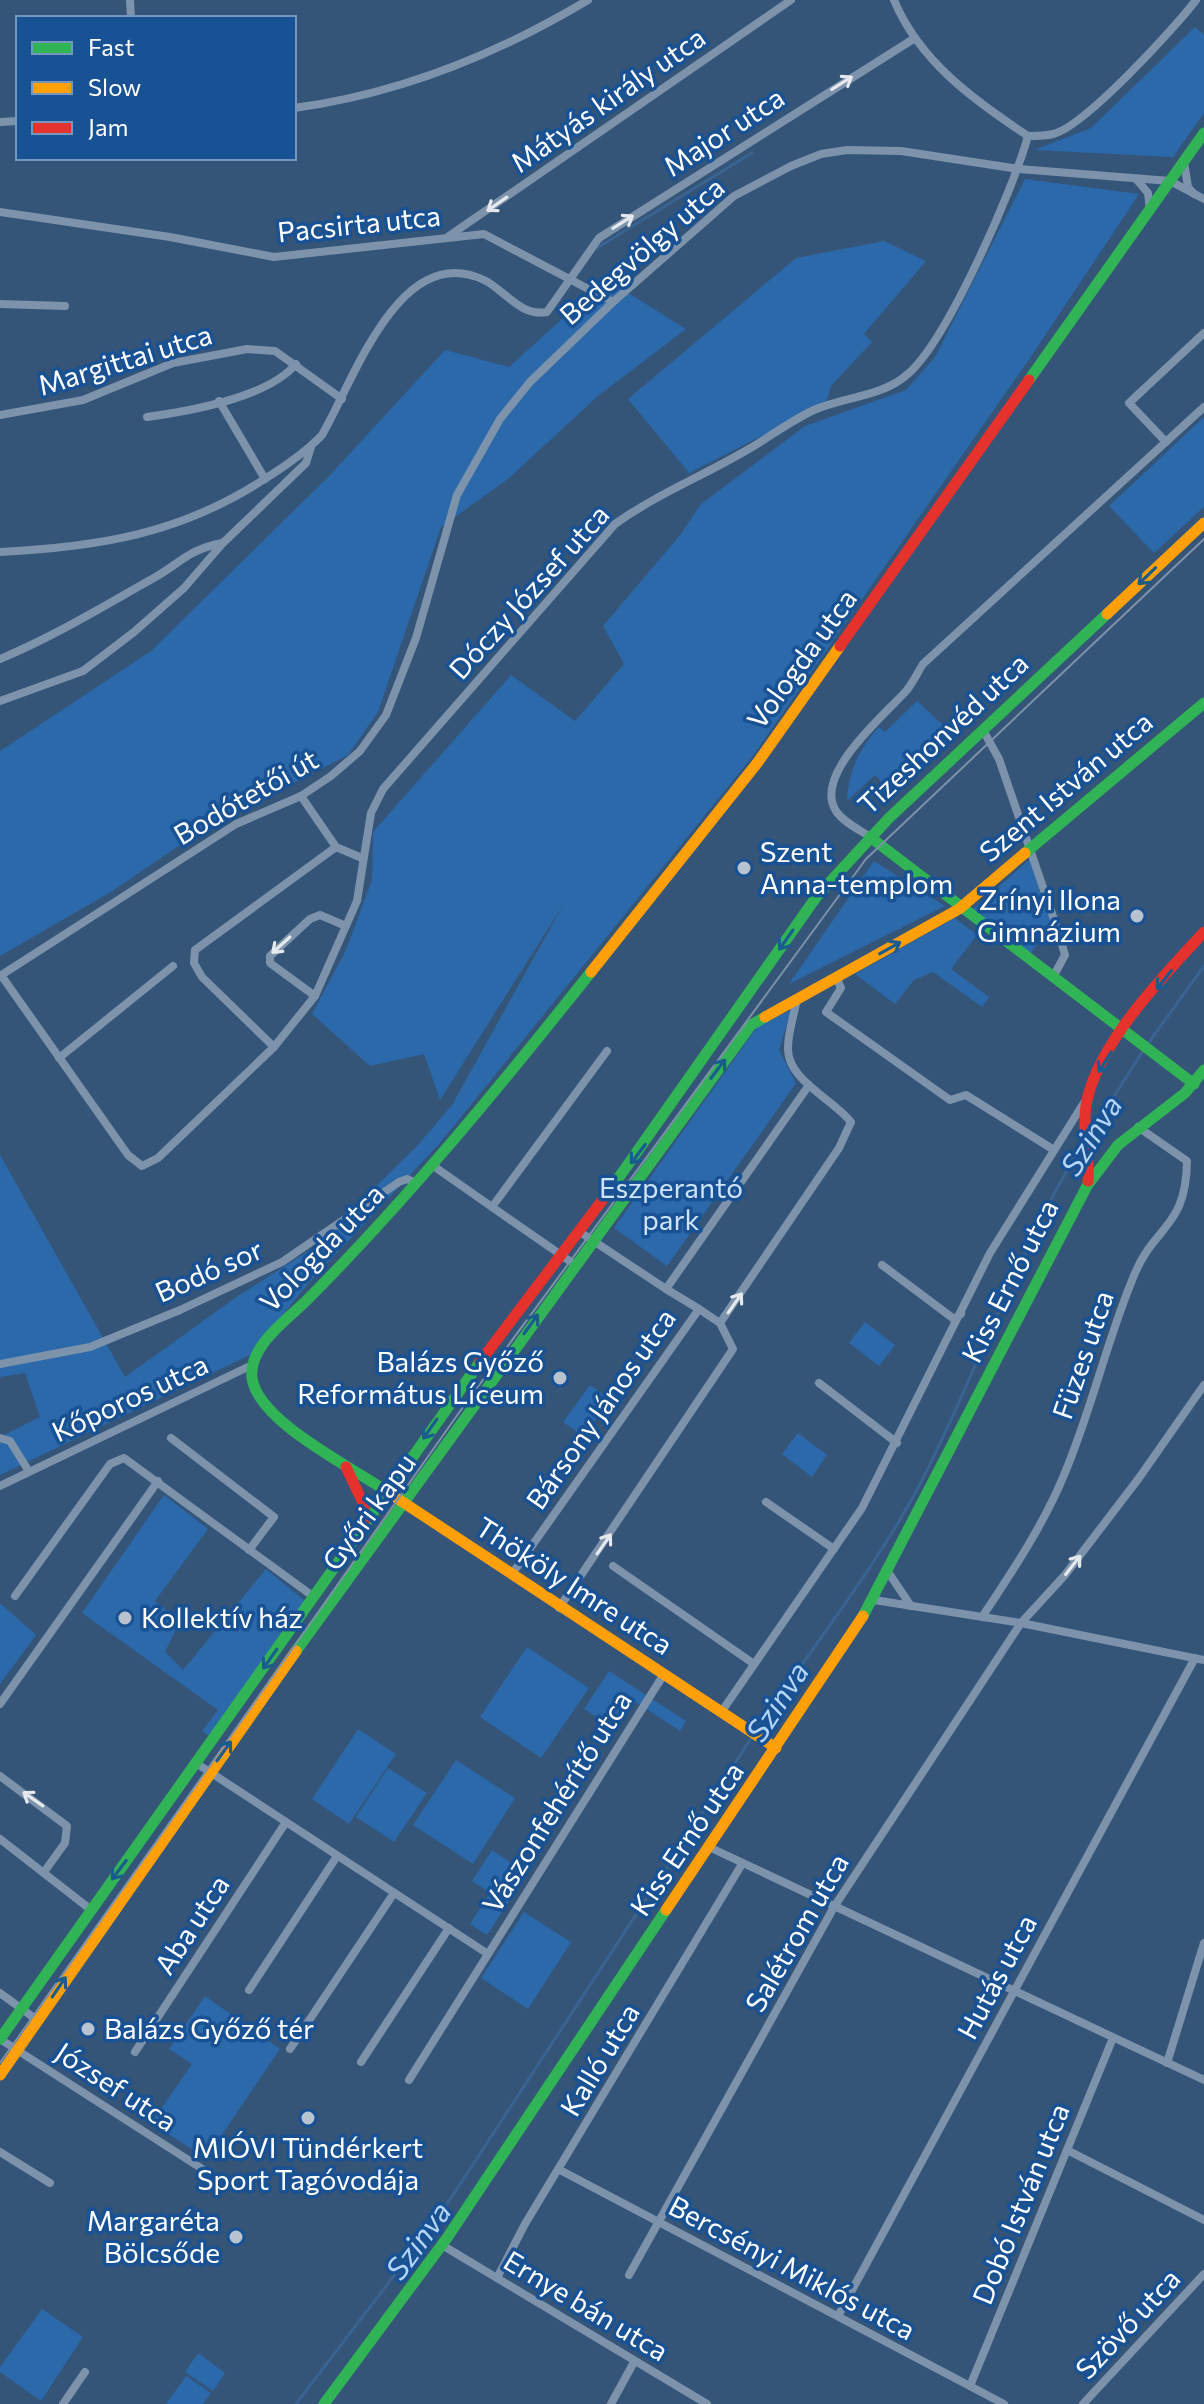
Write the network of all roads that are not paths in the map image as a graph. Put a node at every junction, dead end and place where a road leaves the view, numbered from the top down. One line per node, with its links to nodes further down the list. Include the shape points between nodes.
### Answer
1 (588, 0): 6 (street, via 531,35 448,71)
2 (791, 0): 17 (street, Mátyás király utca, one-way to 17)
3 (894, 0): 5 (street)
4 (1196, 0): 8 (street, via 1080,118 1055,134)
5 (915, 38): 8 (street, via 948,77); 18 (street, Major utca, one-way to 5, via 599,238)
6 (296, 108)
7 (1204, 133): 9 (street, Vologda utca)
8 (1028, 136): 10 (street, Dóczy József utca)
9 (1184, 162): 12 (street, Vologda utca); 13 (street)
10 (1019, 169): 11 (street, Bedegvölgy utca); 19 (street, Bedegvölgy utca, via 901,151 821,154 720,206); 44 (street, Dóczy József utca, via 948,318 908,375 886,389 806,414 646,501 615,524 383,789 371,813)
11 (1137, 179): 12 (street, Bedegvölgy utca); 15 (street, via 1148,193)
12 (1170, 181): 13 (street); 15 (street, Vologda utca)
13 (1194, 194): 14 (street)
14 (1204, 199)
15 (1150, 210): 64 (street, Vologda utca, via 758,762)
16 (0, 212): 17 (street, Pacsirta utca, via 274,257)
17 (449, 236): 18 (street, Pacsirta utca, via 498,238)
18 (572, 279): 19 (street, Pacsirta utca); 24 (street, Major utca, via 557,302 539,314 525,310 485,280 442,272 424,279 394,309)
19 (613, 302): 32 (street, Bedegvölgy utca, via 530,382 500,419)
20 (0, 304): 21 (street)
21 (65, 306)
22 (1204, 333): 29 (street, via 1129,403)
23 (296, 364): 24 (street, Margittai utca); 25 (street, via 270,386); 27 (street, Margittai utca, via 275,351 247,349 173,363 83,400)
24 (342, 399): 30 (street)
25 (219, 401): 28 (street); 31 (street)
26 (1204, 407): 29 (street, Tizeshonvéd utca)
27 (0, 415)
28 (147, 417)
29 (1166, 442): 41 (street, Tizeshonvéd utca, via 923,664 907,689 863,732 838,776 833,804 837,813)
30 (311, 447): 31 (street); 34 (street, via 306,463)
31 (265, 479): 35 (street, via 169,528 120,541)
32 (457, 495): 40 (street, Bodótetői út, via 416,638 386,715 360,751)
33 (1204, 523): 39 (street, Tizeshonvéd utca, one-way to 39)
34 (223, 543): 36 (street, via 184,555 165,572 43,641); 37 (street, via 161,610 83,671)
35 (0, 552)
36 (0, 659)
37 (0, 701)
38 (1204, 703): 43 (street, Szent István utca)
39 (983, 730): 41 (street, Tizeshonvéd utca); 43 (street)
40 (301, 796): 42 (street); 49 (street, Bodótetői út, via 236,824)
41 (870, 837): 45 (street); 68 (street, Győri kapu, one-way to 68, via 817,896)
42 (336, 847): 44 (street); 55 (street, via 195,950 194,963 202,977)
43 (1031, 847): 45 (street, Szent István utca); 51 (street, via 1065,955)
44 (362, 858): 46 (street, Dóczy József utca, via 357,901)
45 (959, 909): 50 (street, Szent István utca, one-way to 45); 51 (street)
46 (346, 926): 52 (street, Dóczy József utca); 52 (street, one-way to 52, via 320,915 270,956 270,963)
47 (1204, 932): 54 (street, Kiss Ernő utca, one-way to 54)
48 (173, 966): 57 (street)
49 (0, 976): 57 (street, Dóczy József utca)
50 (836, 977): 53 (street, Győri kapu); 63 (street, via 841,988 826,1012 950,1100 966,1095)
51 (1053, 977): 54 (street)
52 (315, 996): 55 (street, Dóczy József utca)
53 (797, 999): 59 (street, Bársony János utca, via 787,1051); 69 (street, Győri kapu, one-way to 53, via 751,1025)
54 (1130, 1034): 60 (street); 61 (street, Kiss Ernő utca, one-way to 61, via 1094,1080)
55 (274, 1047): 57 (street, Dóczy József utca, via 158,1158 142,1166 128,1155)
56 (607, 1051): 67 (street)
57 (59, 1058)
58 (1204, 1070): 60 (street, Kiss Ernő utca)
59 (809, 1085): 73 (street, Bársony János utca); 76 (street, Bársony János utca, one-way to 59, via 839,1148 851,1122 839,1106)
60 (1198, 1087): 62 (street, Kiss Ernő utca)
61 (1088, 1097): 63 (street); 66 (street, Kiss Ernő utca)
62 (1137, 1127): 66 (street, Kiss Ernő utca); 102 (street, Füzes utca, via 1187,1161 1187,1188 1180,1210 1132,1279 1063,1477)
63 (1054, 1150): 75 (street, via 990,1253)
64 (432, 1165): 65 (street, Vologda utca); 67 (street)
65 (416, 1183): 77 (street, Bodó sor, via 399,1182 282,1262 180,1310 90,1347); 78 (street, Vologda utca, via 257,1351)
66 (1087, 1186): 95 (street, Kiss Ernő utca)
67 (492, 1207): 70 (street)
68 (580, 1232): 69 (street, Bársony János utca); 70 (street, Győri kapu)
69 (593, 1240): 71 (street, Győri kapu); 73 (street, Bársony János utca)
70 (562, 1256): 71 (street); 88 (street, Győri kapu, one-way to 88)
71 (574, 1264): 90 (street, Győri kapu, one-way to 71)
72 (882, 1265): 75 (street, via 954,1319)
73 (666, 1289): 74 (street, Bársony János utca)
74 (699, 1309): 76 (street, Bársony János utca); 96 (street, Bársony János utca)
75 (963, 1312): 83 (street)
76 (720, 1323): 101 (street, Bársony János utca, one-way to 76, via 733,1349)
77 (0, 1364)
78 (250, 1366): 84 (street, Thököly Imre utca, via 254,1389 276,1418); 85 (street, Kőporos utca)
79 (819, 1383): 83 (street)
80 (1204, 1385): 103 (street, Salétrom utca, one-way to 80, via 1065,1575)
81 (0, 1438): 85 (street, Kőporos utca, via 10,1441)
82 (171, 1438): 93 (street, Kőporos utca, via 274,1517)
83 (897, 1443): 92 (street)
84 (345, 1464): 88 (street, Thököly Imre utca); 91 (street, via 364,1505)
85 (28, 1470): 87 (street, Kőporos utca)
86 (158, 1481): 93 (street, Kőporos utca); 97 (street, Kőporos utca, via 124,1458 110,1464); 107 (street)
87 (0, 1486)
88 (388, 1491): 90 (street, Thököly Imre utca); 91 (street, Győri kapu)
89 (766, 1502): 92 (street)
90 (406, 1503): 96 (street, Thököly Imre utca); 111 (street, Győri kapu, one-way to 90)
91 (363, 1526): 98 (street, Győri kapu)
92 (834, 1549): 105 (street)
93 (249, 1550): 98 (street, Kőporos utca)
94 (613, 1566): 105 (street)
95 (888, 1572): 99 (street, Kiss Ernő utca); 100 (street)
96 (512, 1574): 101 (street, Thököly Imre utca)
97 (15, 1596)
98 (314, 1597): 110 (street, Győri kapu, one-way to 110)
99 (874, 1600): 100 (street); 109 (street, Kiss Ernő utca)
100 (912, 1606): 102 (street)
101 (559, 1608): 106 (street, Thököly Imre utca)
102 (982, 1617): 103 (street)
103 (1021, 1623): 104 (street); 120 (street, Salétrom utca)
104 (1199, 1659): 126 (street, Hutás utca)
105 (754, 1664): 108 (street)
106 (664, 1674): 108 (street, Thököly Imre utca); 124 (street, Vászonfehérítő utca)
107 (0, 1704)
108 (722, 1711): 109 (street, Thököly Imre utca)
109 (776, 1748): 115 (street, Kiss Ernő utca)
110 (196, 1763): 111 (street); 121 (street, Győri kapu, one-way to 121)
111 (209, 1772): 113 (street); 129 (street, Győri kapu, one-way to 111)
112 (0, 1776): 118 (street, one-way to 112, via 65,1843 67,1826)
113 (286, 1822): 116 (street); 134 (street, Aba utca)
114 (0, 1839): 118 (street)
115 (711, 1848): 117 (street); 147 (street, Kiss Ernő utca)
116 (337, 1856): 119 (street); 125 (street)
117 (742, 1864): 120 (street); 142 (street, Kalló utca)
118 (44, 1872): 121 (street)
119 (394, 1893): 122 (street); 133 (street)
120 (834, 1907): 126 (street); 146 (street, Salétrom utca)
121 (90, 1909): 128 (street, Győri kapu)
122 (449, 1928): 124 (street); 135 (street)
123 (1204, 1943): 136 (street)
124 (488, 1954): 138 (street)
125 (249, 1990)
126 (1014, 1991): 130 (street); 151 (street, Hutás utca)
127 (0, 1993): 128 (street)
128 (20, 2008): 129 (street); 131 (street, Győri kapu)
129 (37, 2020): 132 (street, Győri kapu)
130 (1113, 2038): 136 (street); 140 (street, Dobó István utca)
131 (0, 2039): 132 (street, József utca)
132 (17, 2049): 137 (street, Győri kapu); 143 (street, József utca)
133 (290, 2049)
134 (135, 2052)
135 (361, 2062)
136 (1167, 2063): 139 (street)
137 (0, 2075)
138 (409, 2080)
139 (1204, 2080)
140 (1067, 2150): 145 (street); 154 (street, Dobó István utca)
141 (0, 2152): 144 (street)
142 (560, 2170): 146 (street, Bercsényi Miklós utca); 150 (street, Kalló utca)
143 (207, 2172)
144 (50, 2183)
145 (1204, 2220)
146 (659, 2222): 149 (street, Salétrom utca); 151 (street, Bercsényi Miklós utca)
147 (442, 2245): 150 (street, Ernye bán utca); 156 (street, Kiss Ernő utca)
148 (1204, 2274): 160 (street, Szövő utca)
149 (629, 2275)
150 (497, 2278): 152 (street, Ernye bán utca)
151 (838, 2316): 154 (street, Bercsényi Miklós utca)
152 (634, 2362): 157 (street); 158 (street, Ernye bán utca)
153 (85, 2372): 155 (street)
154 (970, 2386): 159 (street, Bercsényi Miklós utca)
155 (63, 2404)
156 (324, 2404)
157 (611, 2404)
158 (707, 2404)
159 (1004, 2404)
160 (1083, 2404)

